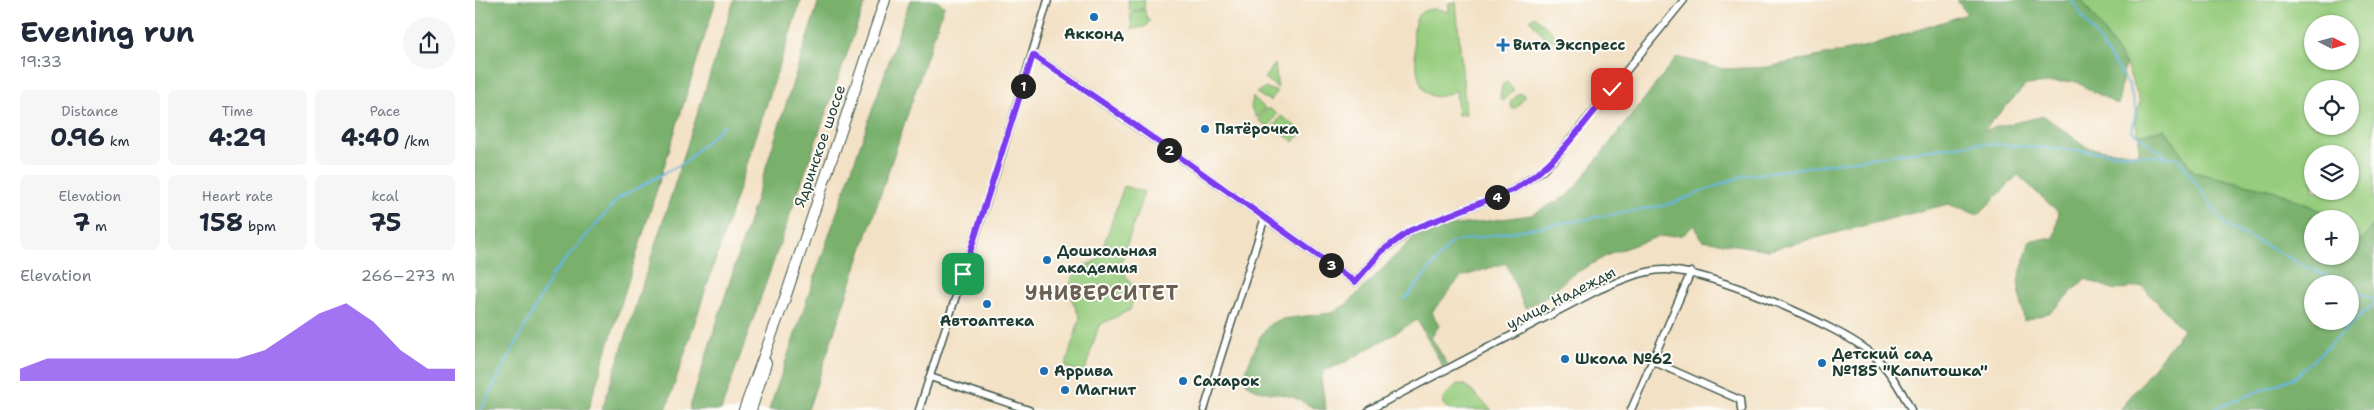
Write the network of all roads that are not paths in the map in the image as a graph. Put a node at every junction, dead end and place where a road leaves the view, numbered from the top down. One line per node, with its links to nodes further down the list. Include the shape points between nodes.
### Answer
1 (885, 0): 7 (main road, Ядринское шоссе)
2 (1048, 0): 4 (street)
3 (1685, 0): 5 (street, via 1543,170 1513,190 1411,230 1382,251 1355,282)
4 (1033, 55): 5 (street); 9 (street)
5 (1265, 217): 14 (street)
6 (1691, 272): 8 (street); 15 (street, улица Надежды, via 1662,270 1598,290); 18 (street, улица Надежды, via 1743,290 1854,340 1888,370)
7 (783, 301): 10 (main road, Ядринское шоссе); 11 (main road, Ядринское шоссе)
8 (1653, 360): 16 (street); 17 (street, via 1740,400)
9 (930, 377): 12 (street); 13 (street)
10 (744, 410)
11 (751, 410)
12 (919, 410)
13 (1029, 410)
14 (1204, 410)
15 (1369, 410)
16 (1631, 410)
17 (1741, 410)
18 (1911, 410)

